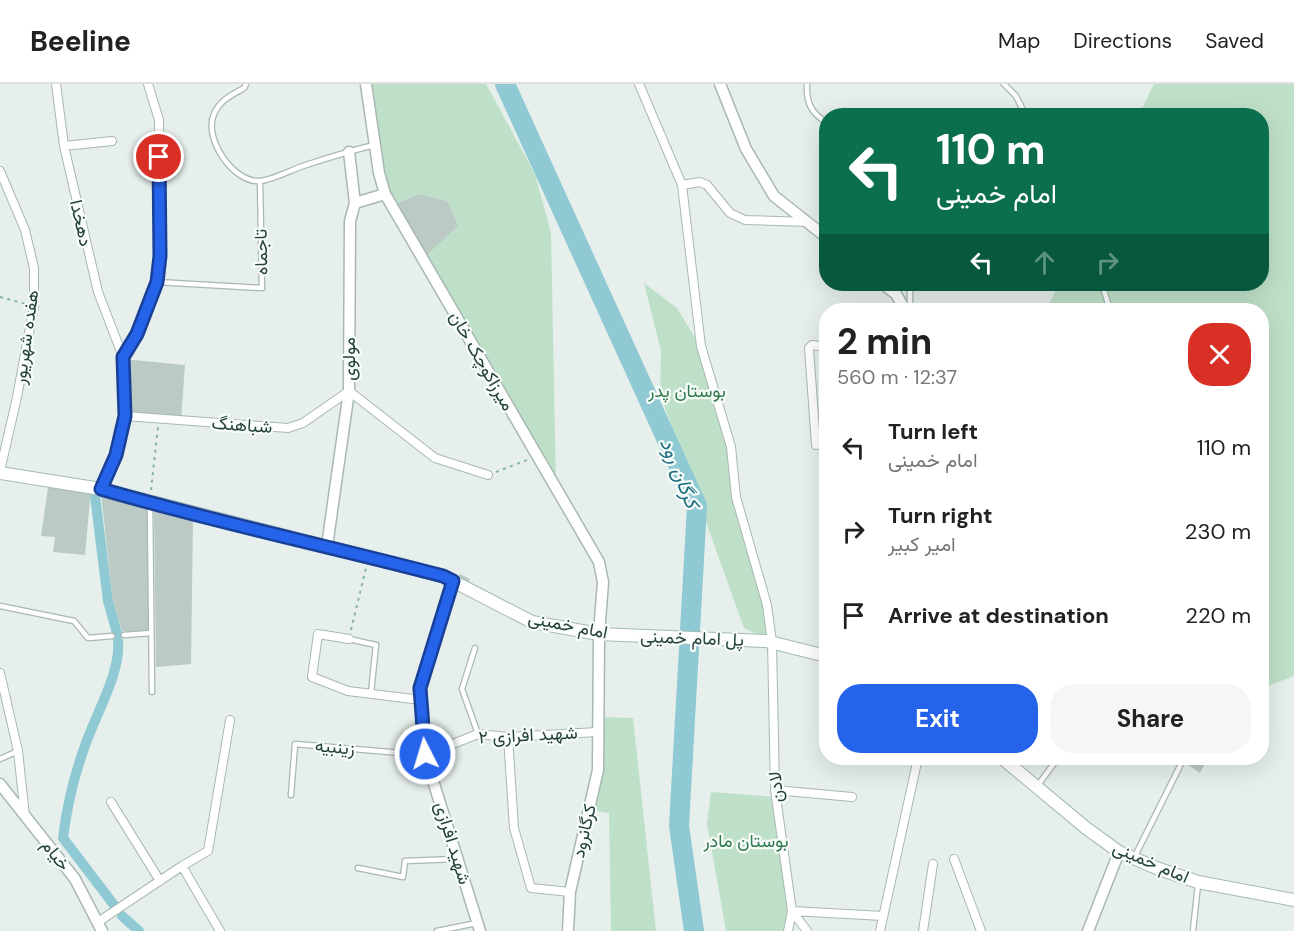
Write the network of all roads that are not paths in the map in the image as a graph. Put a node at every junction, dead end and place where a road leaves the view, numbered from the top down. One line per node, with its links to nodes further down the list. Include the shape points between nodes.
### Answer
1 (56, 84): 13 (street, دهخدا)
2 (148, 84): 22 (street, via 159,120)
3 (366, 84): 12 (street, میرزاکوچک خان)
4 (639, 84): 17 (street, لادن)
5 (720, 84): 20 (street, via 746,149 774,196)
6 (807, 84): 10 (lane, via 807,99)
7 (1004, 84): 9 (lane)
8 (245, 86): 16 (lane, via 222,101 214,115 213,142 239,174)
9 (1022, 108)
10 (819, 118)
11 (112, 141): 13 (street)
12 (374, 145): 14 (lane); 18 (street, میرزاکوچک خان)
13 (64, 146): 26 (street, دهخدا, via 98,292)
14 (349, 152): 16 (lane); 19 (street, مولوی)
15 (0, 171): 30 (street, هفده شهریور, via 25,230 34,268 34,306)
16 (260, 181): 22 (lane, تاجماه, via 262,288)
17 (682, 185): 20 (street, via 707,185 729,213 745,220); 43 (street, لادن, via 701,346 731,447 736,497 767,605)
18 (385, 194): 19 (street); 38 (street, میرزاکوچک خان, via 599,562 603,582)
19 (355, 204): 27 (street, مولوی, via 350,221)
20 (809, 222): 21 (street)
21 (819, 231)
22 (157, 282): 26 (street, via 137,334)
23 (892, 291): 24 (street)
24 (902, 303)
25 (819, 346): 29 (street, via 809,348)
26 (123, 357): 28 (street)
27 (349, 391): 28 (street, شباهنگ, via 288,429); 31 (street, via 435,458); 34 (street, مولوی)
28 (125, 416): 32 (street, via 116,455)
29 (816, 445)
30 (0, 472): 32 (main road, امام خمینی)
31 (488, 475)
32 (101, 489): 33 (main road, امام خمینی)
33 (150, 503): 34 (main road, امام خمینی); 37 (lane)
34 (327, 546): 35 (main road, امام خمینی)
35 (453, 581): 38 (main road, امام خمینی, via 532,622); 49 (street, شهید افرازی, via 420,688)
36 (0, 606): 41 (lane, via 74,621 88,638)
37 (152, 633): 39 (lane); 47 (lane)
38 (599, 634): 40 (main road, امام خمینی); 52 (street, کرگانرود)
39 (124, 635)
40 (617, 635): 43 (main road, پل امام خمینی)
41 (112, 636)
42 (349, 639): 48 (lane, via 376,645); 48 (street, via 318,634 312,677 348,691)
43 (769, 641): 45 (main road); 64 (street, لادن)
44 (475, 648): 53 (lane, via 462,689)
45 (819, 654)
46 (0, 673): 50 (street)
47 (152, 692)
48 (371, 693): 49 (street)
49 (421, 700): 56 (street, شهید افرازی)
50 (4, 710): 55 (street)
51 (230, 720): 74 (street, via 208,851)
52 (597, 732): 54 (street, شهید افرازی ۲); 78 (street, کرگانرود, via 598,770)
53 (478, 734): 54 (street, شهید افرازی ۲); 56 (street, شهید افرازی ۲)
54 (508, 737): 78 (street, via 514,828 531,888)
55 (18, 751): 57 (lane); 68 (street)
56 (425, 754): 65 (lane, زینبیه, via 295,744); 71 (street, شهید افرازی)
57 (0, 759)
58 (916, 765): 81 (street)
59 (1010, 765): 63 (main road, امام خمینی)
60 (1053, 765): 63 (lane)
61 (1180, 765): 70 (lane)
62 (0, 784): 68 (street, خیام)
63 (1036, 787): 69 (main road, امام خمینی)
64 (775, 790): 66 (street); 80 (street, لادن)
65 (291, 795)
66 (852, 797)
67 (111, 802): 76 (street)
68 (25, 816): 82 (street, خیام, via 75,879)
69 (1119, 852): 70 (main road, امام خمینی); 92 (street)
70 (1134, 858): 77 (main road, امام خمینی)
71 (459, 859): 75 (lane, via 405,861 403,877); 83 (street, شهید افرازی)
72 (954, 859): 91 (street)
73 (933, 864): 90 (street)
74 (182, 866): 76 (street); 84 (street)
75 (358, 868)
76 (160, 881): 82 (street)
77 (1198, 882): 79 (main road, امام خمینی); 93 (lane)
78 (570, 892): 86 (street, کرگانرود)
79 (1294, 900)
80 (792, 911): 81 (street); 87 (street, لادن); 88 (street)
81 (883, 916): 89 (street)
82 (100, 927)
83 (478, 927): 85 (lane)
84 (220, 931)
85 (437, 931)
86 (568, 931)
87 (788, 931)
88 (807, 931)
89 (880, 931)
90 (923, 931)
91 (981, 931)
92 (1088, 931)
93 (1193, 931)

